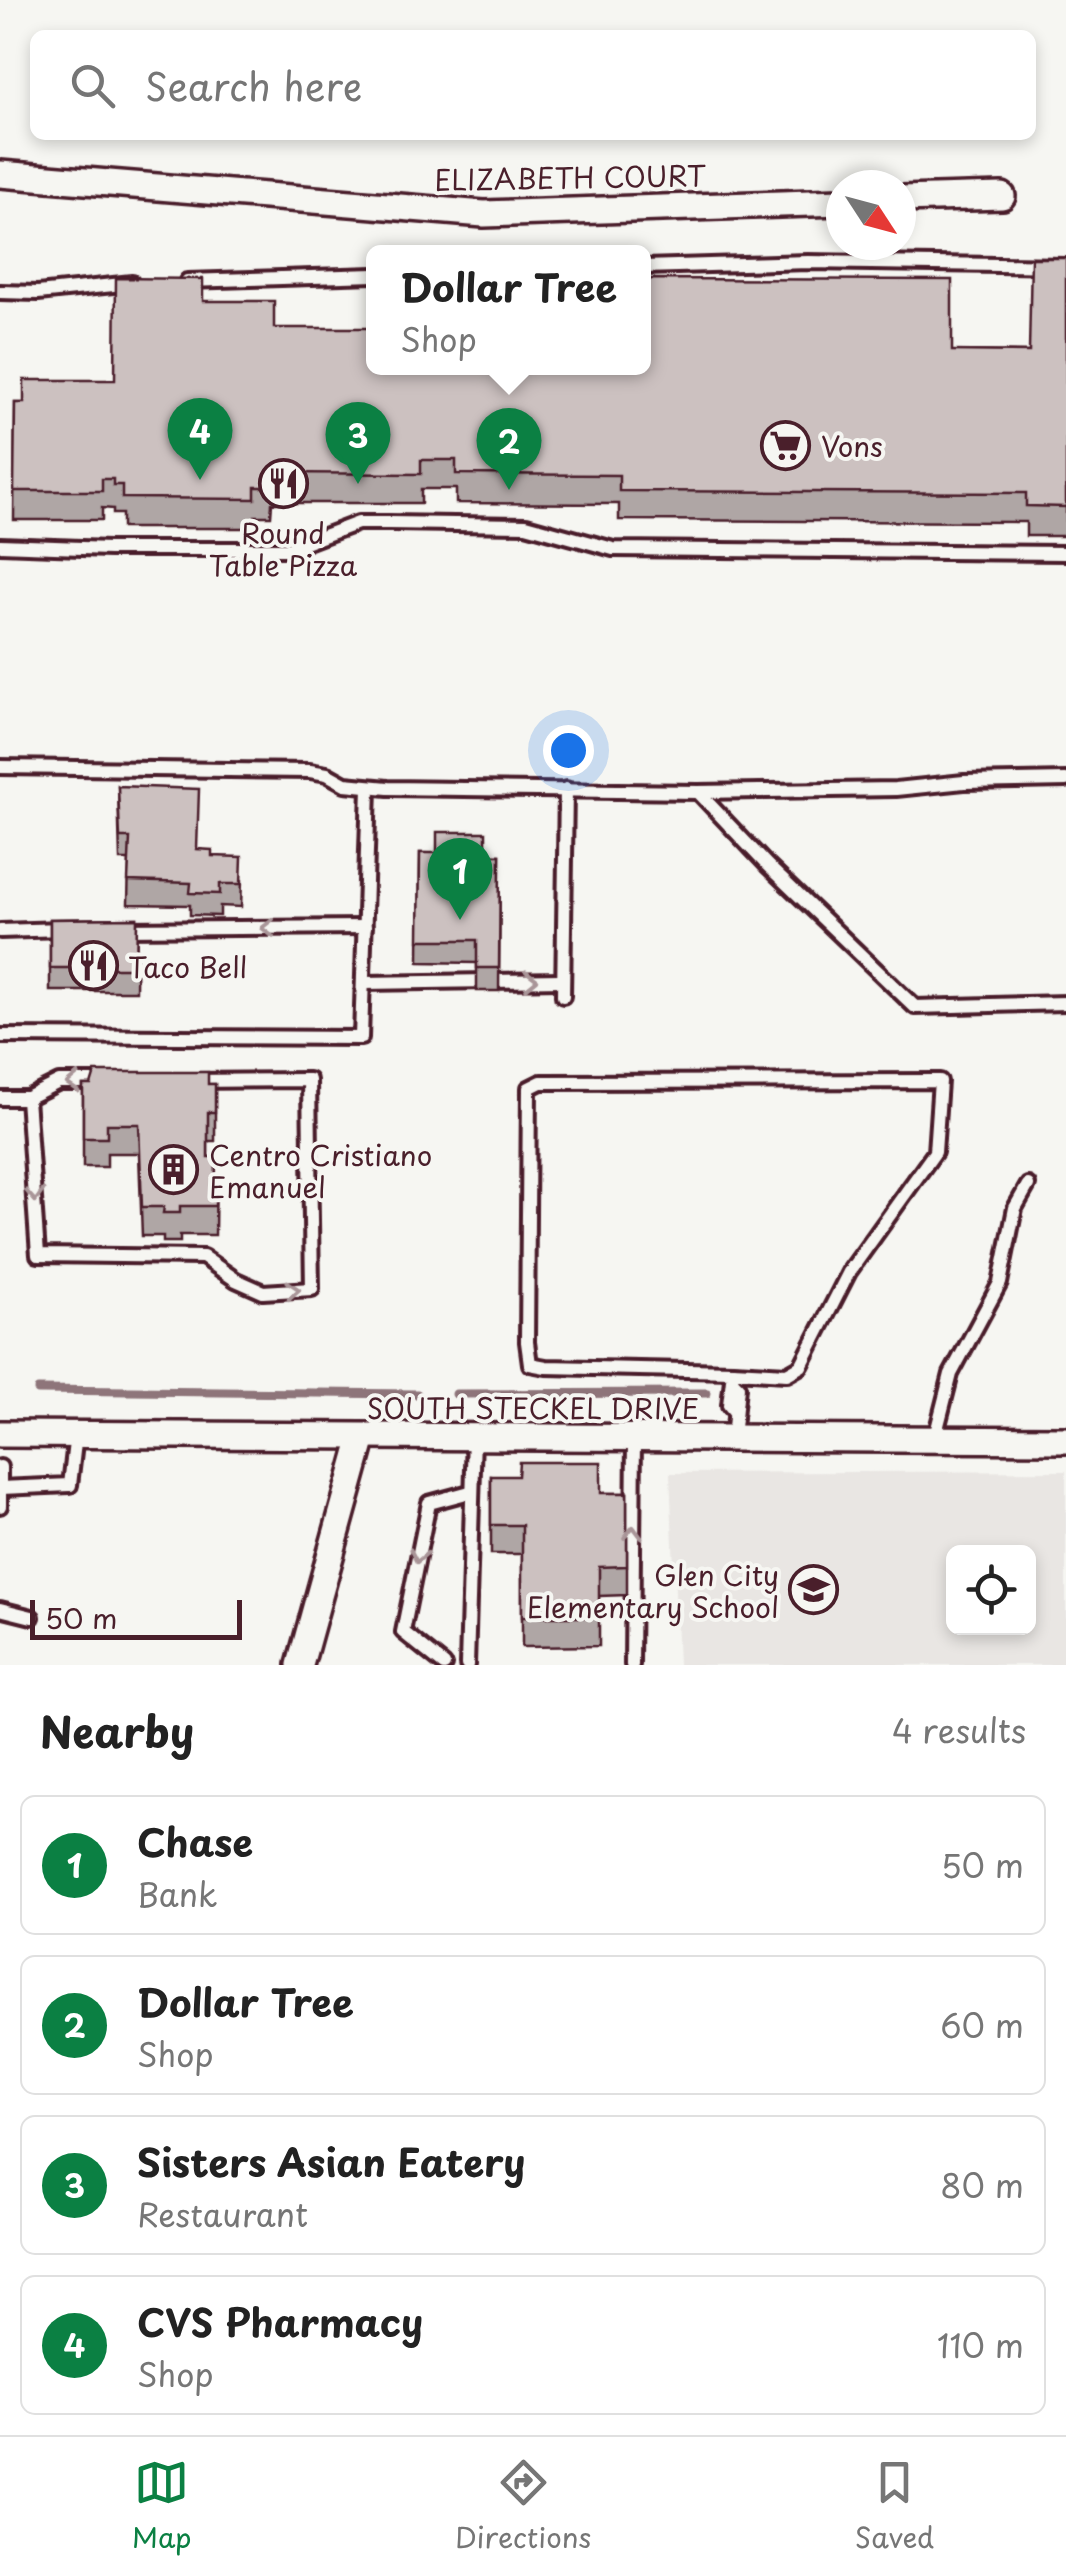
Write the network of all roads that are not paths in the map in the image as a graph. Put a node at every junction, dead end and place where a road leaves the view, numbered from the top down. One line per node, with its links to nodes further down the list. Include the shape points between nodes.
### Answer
1 (0, 174): 4 (street, ELIZABETH COURT, via 484,214)
2 (1002, 196): 3 (street)
3 (916, 199)
4 (826, 203)
5 (1066, 266): 6 (lane)
6 (651, 267)
7 (366, 275): 9 (lane)
8 (146, 282): 10 (lane)
9 (165, 282)
10 (0, 292)
11 (0, 544): 12 (lane, via 288,549 358,524 526,525 613,549)
12 (1066, 553)
13 (0, 767): 15 (lane, via 310,771)
14 (1066, 780): 17 (lane)
15 (369, 788): 16 (lane); 18 (lane)
16 (566, 788): 17 (lane); 22 (lane)
17 (698, 792): 25 (lane, via 915,1006)
18 (366, 927): 20 (lane, one-way to 20); 23 (lane)
19 (72, 929): 21 (lane)
20 (111, 929)
21 (0, 931)
22 (562, 980): 23 (lane, one-way to 22); 24 (lane)
23 (364, 983): 26 (lane, via 362,1038)
24 (562, 996)
25 (1066, 1004)
26 (0, 1036)
27 (172, 1081): 30 (lane, one-way to 27, via 38,1255 203,1257 262,1292 312,1289 310,1080)
28 (116, 1082): 30 (lane, one-way to 30, via 59,1082)
29 (0, 1098): 30 (lane)
30 (27, 1098)
31 (1028, 1185): 39 (lane, via 1015,1208 1000,1283 951,1374)
32 (732, 1376): 32 (lane, via 787,1374 801,1366 849,1272 935,1152 940,1081 541,1082 529,1088 530,1364); 38 (lane)
33 (0, 1434): 34 (street, SOUTH STECKEL DRIVE)
34 (76, 1434): 36 (street, SOUTH STECKEL DRIVE); 42 (lane, via 70,1486)
35 (474, 1436): 36 (street, SOUTH STECKEL DRIVE); 37 (street, SOUTH STECKEL DRIVE); 43 (lane)
36 (363, 1437): 47 (street)
37 (634, 1438): 38 (street, SOUTH STECKEL DRIVE); 50 (lane, one-way to 37)
38 (733, 1438): 39 (street, SOUTH STECKEL DRIVE)
39 (935, 1438): 40 (street, SOUTH STECKEL DRIVE)
40 (1066, 1440)
41 (0, 1468): 42 (lane)
42 (1, 1488): 44 (lane)
43 (470, 1492): 48 (lane, one-way to 48, via 429,1503 403,1632); 49 (lane)
44 (0, 1506)
45 (0, 1610): 46 (lane)
46 (32, 1617)
47 (300, 1665)
48 (444, 1665)
49 (467, 1665)
50 (632, 1665)

